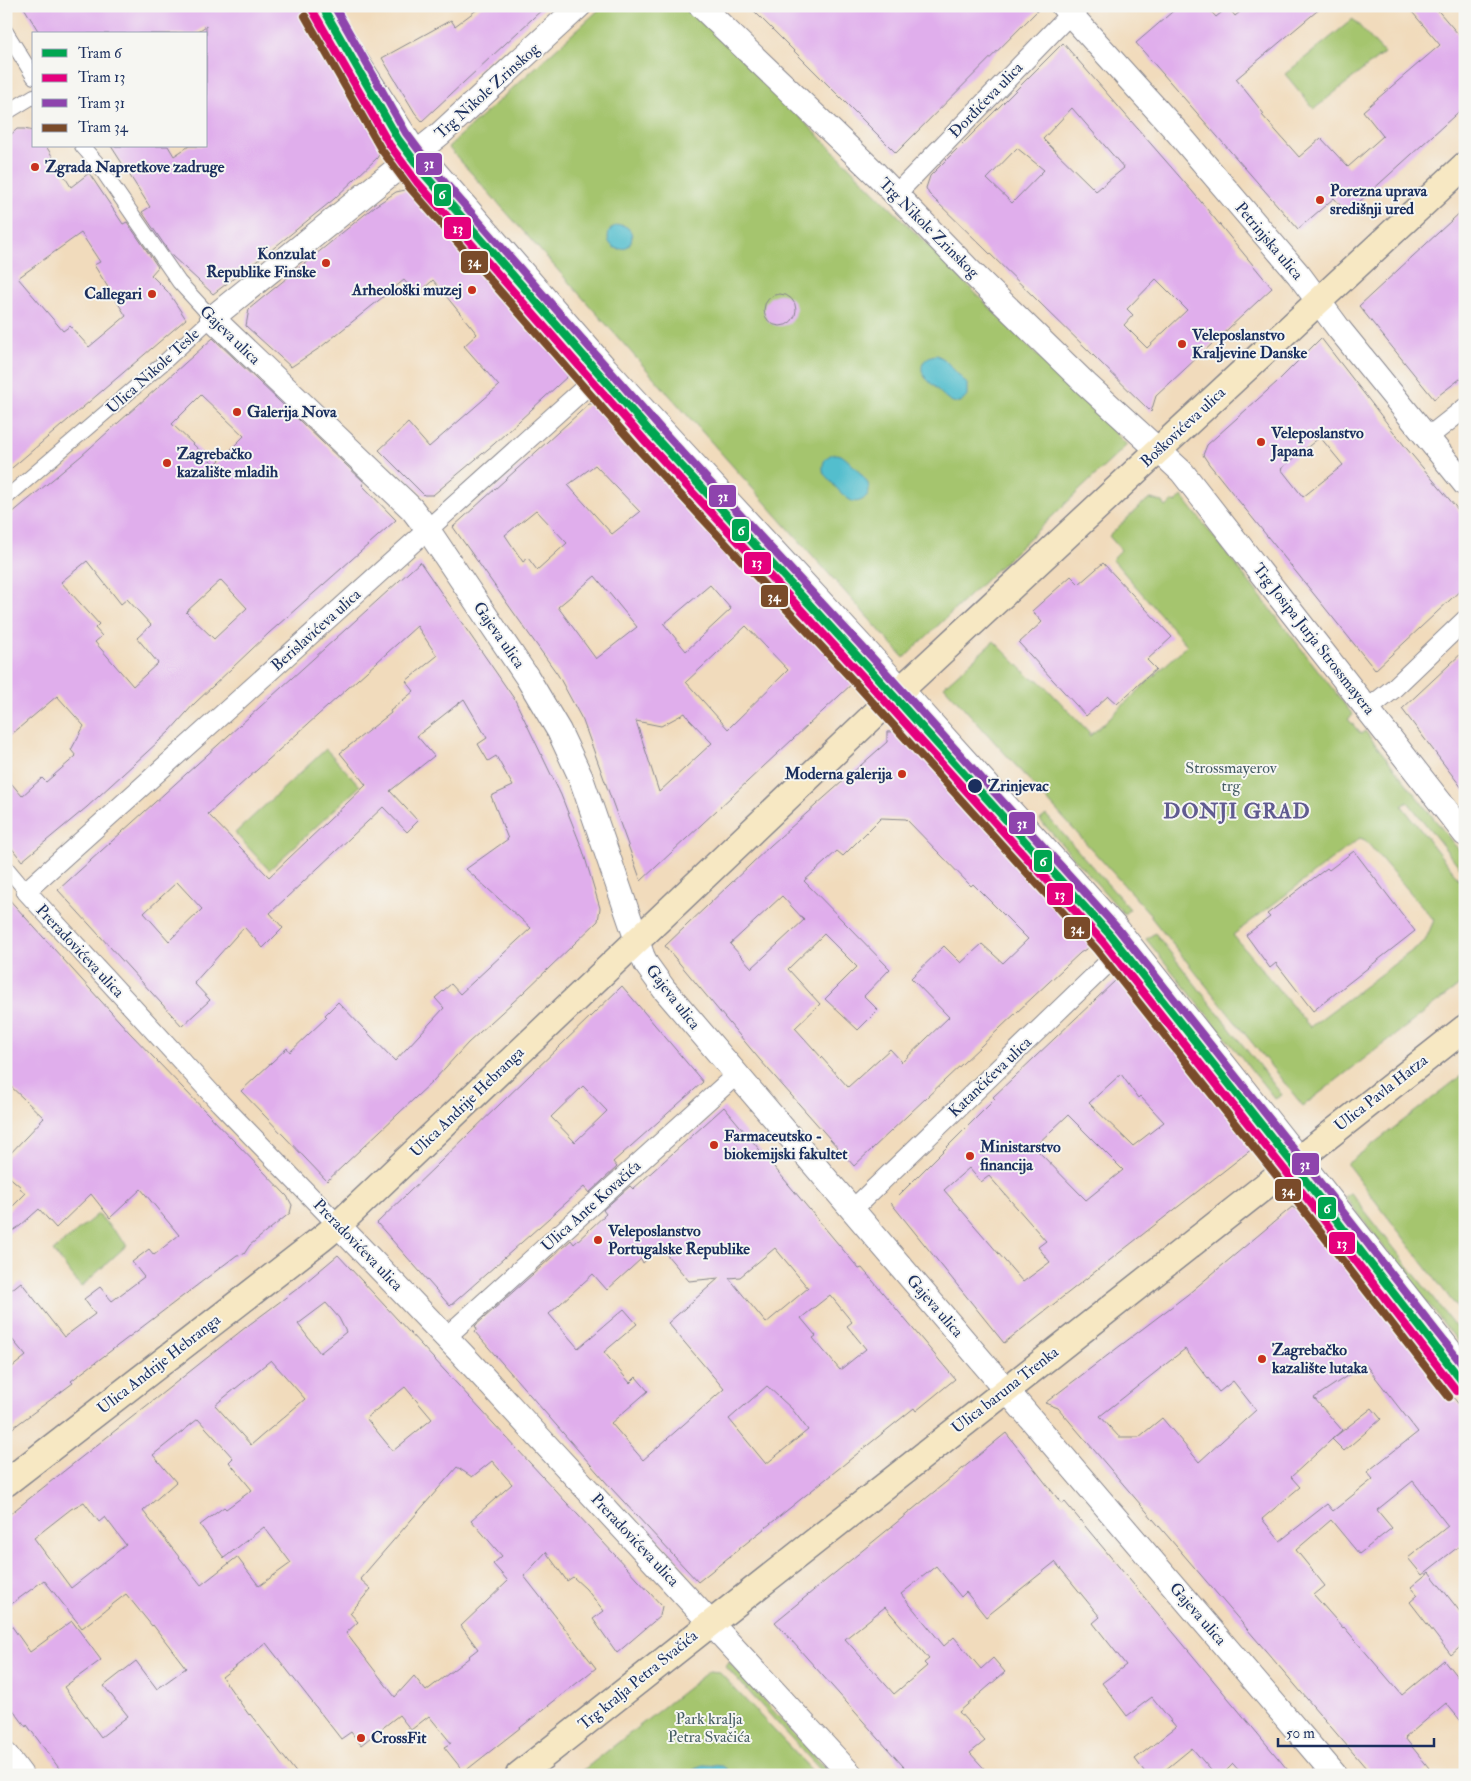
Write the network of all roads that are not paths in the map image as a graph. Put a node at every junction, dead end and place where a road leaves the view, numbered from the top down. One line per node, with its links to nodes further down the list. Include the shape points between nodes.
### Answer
1 (328, 6): 10 (street)
2 (579, 6): 10 (street, Trg Nikole Zrinskog)
3 (701, 6): 12 (street, Trg Nikole Zrinskog)
4 (1069, 9): 12 (street, Đorđićeva ulica); 13 (street, Petrinjska ulica)
5 (6, 32): 6 (street)
6 (32, 75)
7 (32, 97): 8 (street)
8 (6, 114)
9 (84, 148): 14 (street, Gajeva ulica, via 178,282)
10 (418, 152): 14 (street, Ulica Nikole Tesle); 15 (street)
11 (1465, 165): 13 (main road, Boškovićeva ulica)
12 (896, 194): 18 (street, Trg Nikole Zrinskog, via 1086,384)
13 (1319, 302): 17 (street, Petrinjska ulica); 18 (main road, Boškovićeva ulica)
14 (212, 318): 20 (street, Ulica Nikole Tesle); 21 (street, Gajeva ulica, via 412,509)
15 (606, 369): 21 (street, Berislavićeva ulica); 23 (street)
16 (1465, 408): 17 (street)
17 (1427, 438): 19 (street, Petrinjska ulica)
18 (1159, 449): 23 (main road, Boškovićeva ulica); 24 (street, Trg Josipa Jurja Strossmayera, via 1187,478)
19 (1465, 484)
20 (6, 498)
21 (428, 530): 27 (street, Berislavićeva ulica); 28 (street, Gajeva ulica, via 508,647 559,731 580,778)
22 (1465, 620): 24 (street)
23 (901, 690): 28 (main road, Ulica Andrije Hebranga); 29 (street)
24 (1368, 709): 25 (street, Trg Josipa Jurja Strossmayera)
25 (1465, 834)
26 (6, 868): 27 (street, Preradovićeva ulica)
27 (26, 892): 34 (street, Preradovićeva ulica, via 220,1103)
28 (636, 940): 31 (street, Gajeva ulica, via 646,964 664,989); 34 (main road, Ulica Andrije Hebranga)
29 (1129, 944): 32 (street); 33 (street, Katančićeva ulica)
30 (1465, 1028): 32 (main road, Ulica Pavla Hatza)
31 (736, 1075): 33 (street, Gajeva ulica); 35 (street, Ulica Ante Kovačića)
32 (1298, 1159): 36 (street); 37 (main road, Ulica baruna Trenka)
33 (852, 1210): 37 (street, Gajeva ulica)
34 (338, 1225): 35 (street, Preradovićeva ulica); 38 (main road, Ulica Andrije Hebranga)
35 (446, 1337): 39 (street, Preradovićeva ulica)
36 (1465, 1370)
37 (1006, 1389): 39 (main road, Ulica baruna Trenka); 44 (street, Gajeva ulica)
38 (6, 1483)
39 (711, 1622): 41 (main road, Trg kralja Petra Svačića); 43 (street, Trg kralja Petra Svačića)
40 (6, 1755): 42 (street)
41 (525, 1773)
42 (22, 1775)
43 (851, 1775)
44 (1335, 1775)

